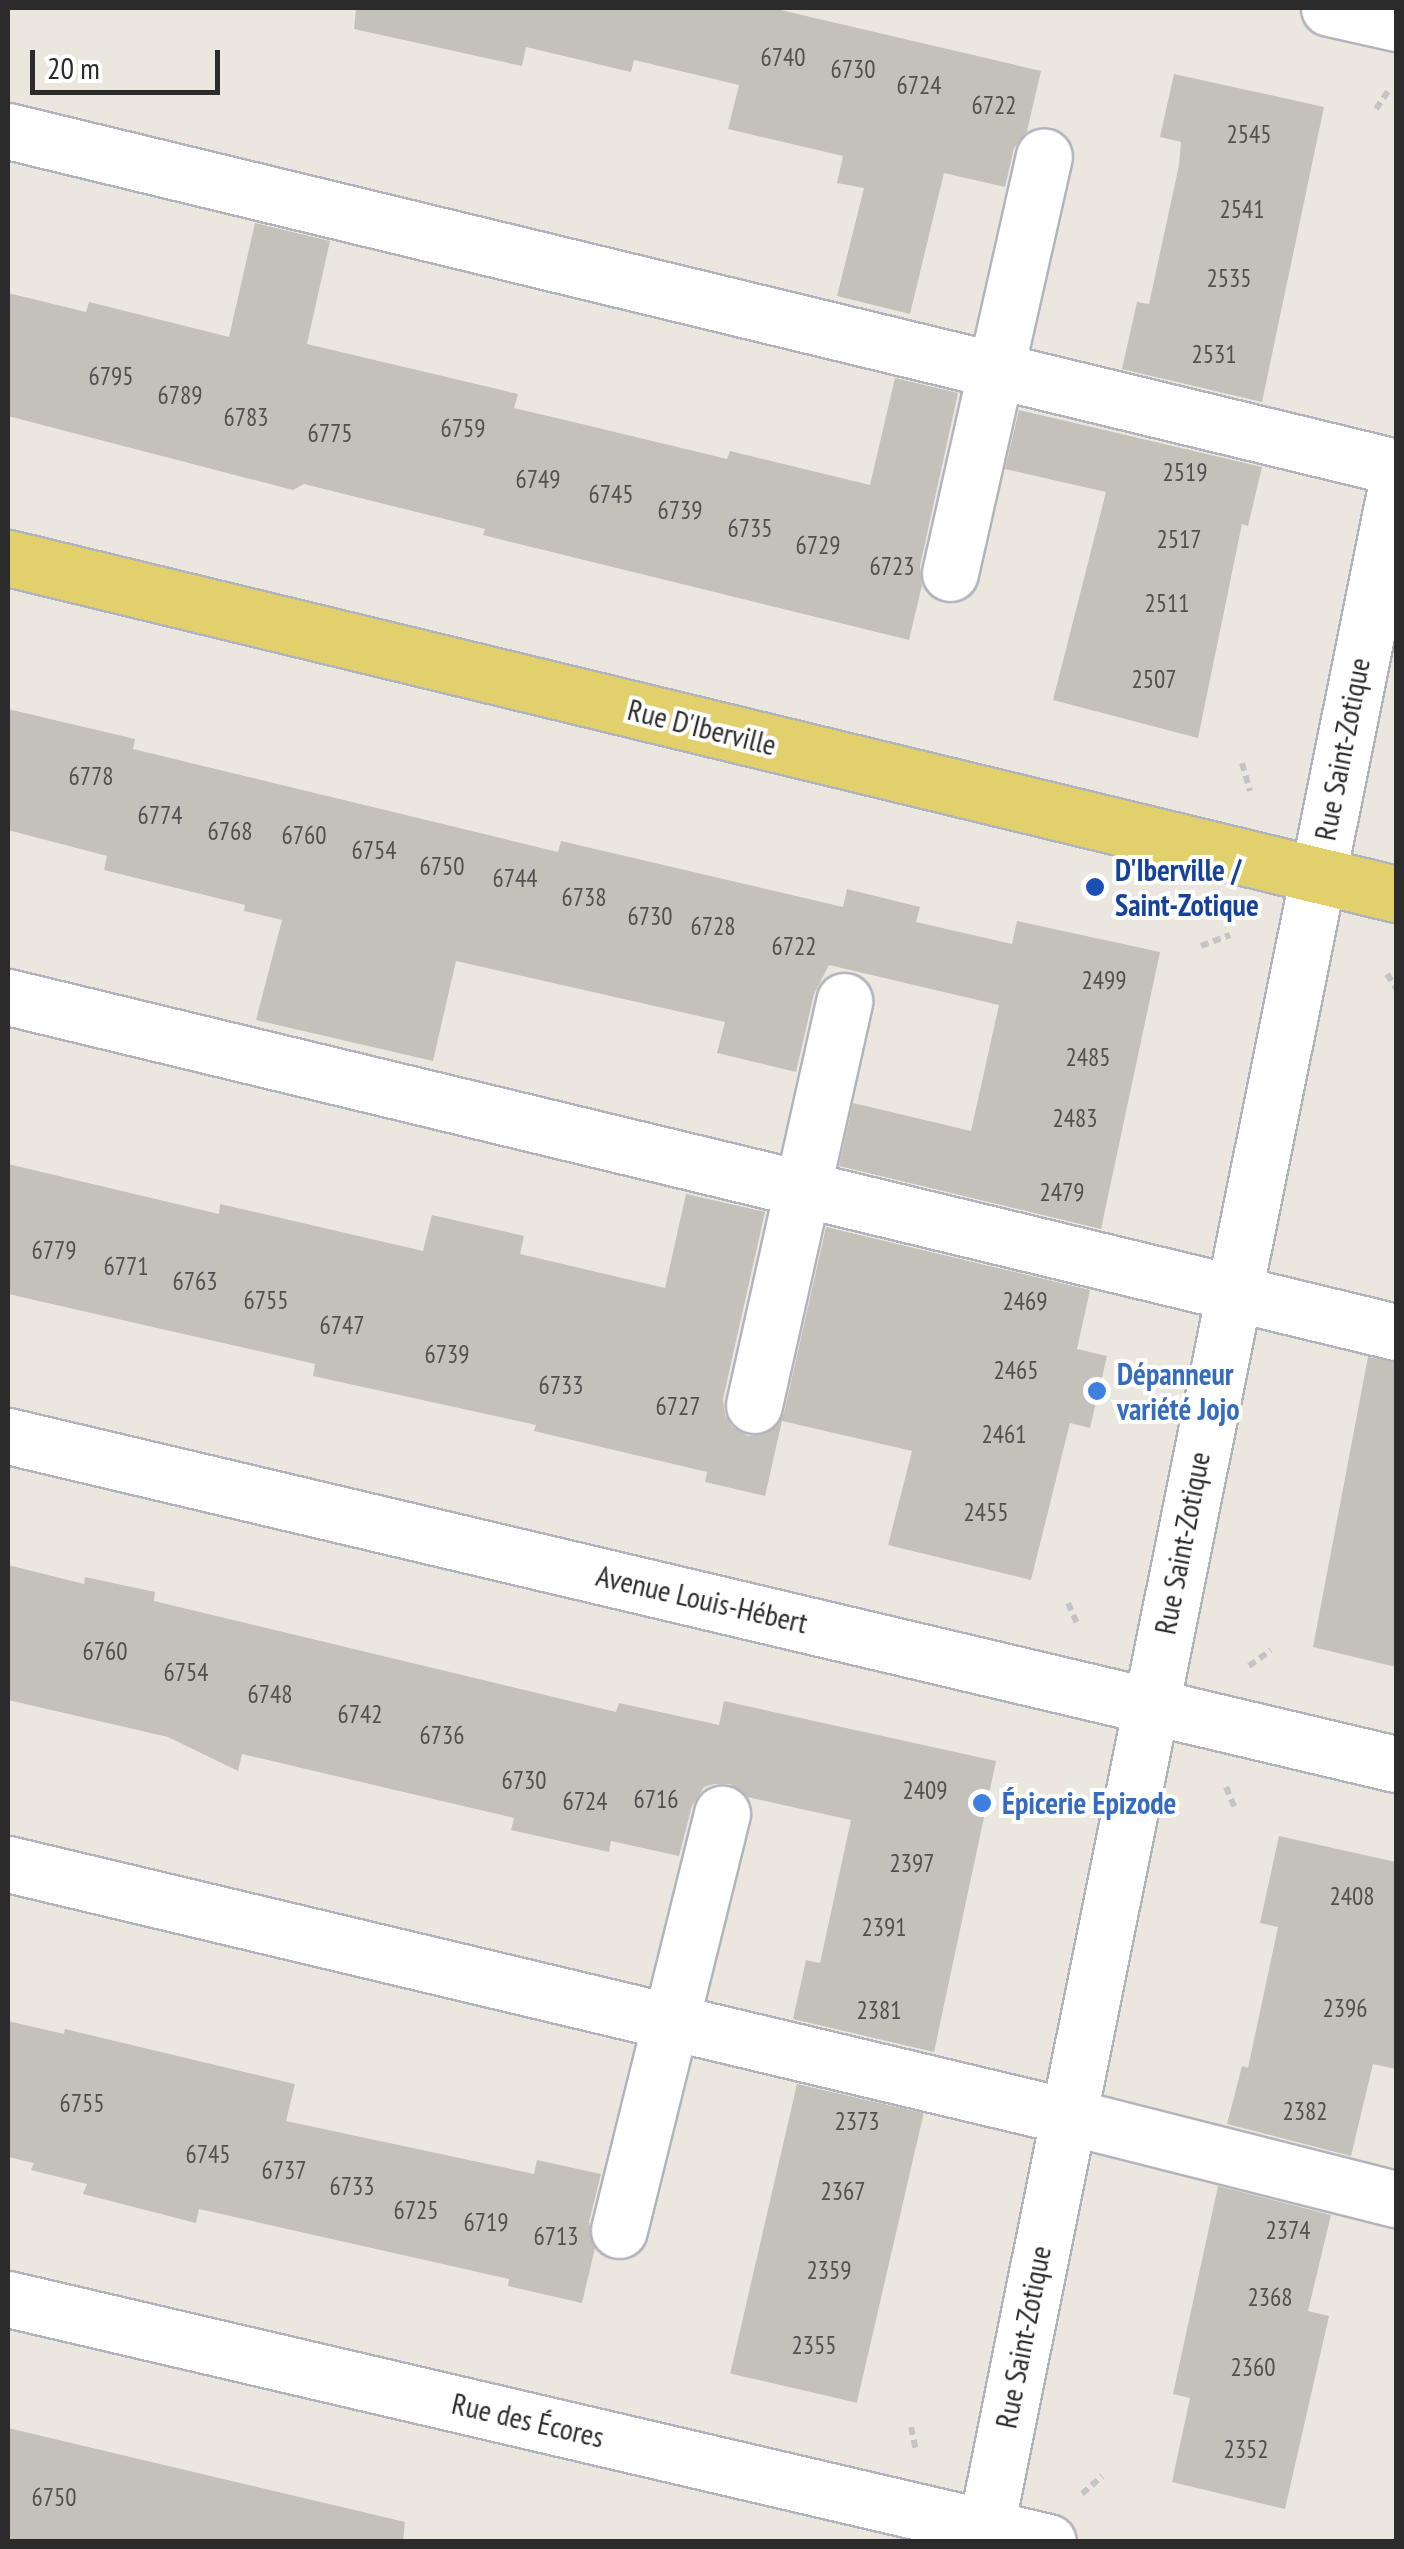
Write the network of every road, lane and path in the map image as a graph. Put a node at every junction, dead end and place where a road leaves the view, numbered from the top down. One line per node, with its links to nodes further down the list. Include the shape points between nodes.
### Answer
1 (1329, 8): 2 (street)
2 (1396, 24)
3 (1390, 88): 4 (path)
4 (1376, 109)
5 (8, 130): 7 (street)
6 (1044, 156): 7 (street)
7 (996, 370): 8 (street); 11 (street)
8 (1396, 467)
9 (1396, 486): 14 (street, Rue Saint-Zotique)
10 (8, 558): 14 (main road, Rue D'Iberville)
11 (950, 573)
12 (1242, 763): 13 (path)
13 (1250, 791)
14 (1317, 875): 15 (main road, Rue D'Iberville); 23 (street, Rue Saint-Zotique)
15 (1396, 894)
16 (1230, 936): 17 (path)
17 (1201, 946)
18 (1388, 974): 19 (path)
19 (1396, 988)
20 (8, 997): 22 (street)
21 (844, 1001): 22 (street)
22 (802, 1189): 23 (street); 25 (street)
23 (1232, 1292): 24 (street); 31 (street, Rue Saint-Zotique)
24 (1396, 1332)
25 (754, 1405)
26 (8, 1436): 31 (street, Avenue Louis-Hébert)
27 (1068, 1603): 28 (path)
28 (1078, 1626)
29 (1272, 1650): 30 (path)
30 (1248, 1667)
31 (1150, 1704): 32 (street, Avenue Louis-Hébert); 38 (street, Rue Saint-Zotique)
32 (1396, 1764)
33 (1226, 1787): 34 (path)
34 (1235, 1808)
35 (722, 1814): 37 (street)
36 (8, 1864): 37 (street)
37 (670, 2023): 38 (street); 40 (street)
38 (1068, 2116): 39 (street); 46 (street, Rue Saint-Zotique)
39 (1396, 2199)
40 (619, 2230)
41 (8, 2300): 46 (street, Rue des Écores)
42 (911, 2427): 43 (path)
43 (916, 2452)
44 (1102, 2476): 45 (path)
45 (1082, 2494)
46 (984, 2534): 47 (street, Rue des Écores)
47 (1048, 2542)

